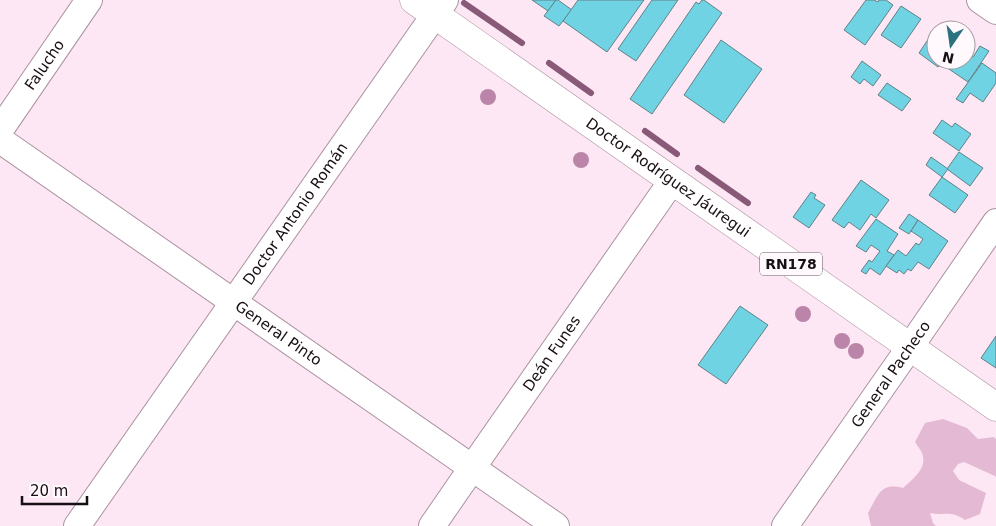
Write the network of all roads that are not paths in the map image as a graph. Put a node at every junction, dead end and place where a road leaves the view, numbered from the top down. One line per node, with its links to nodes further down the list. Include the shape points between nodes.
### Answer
1 (89, 0): 5 (street, Falucho)
2 (980, 0): 4 (street)
3 (431, 5): 7 (main road, Doctor Rodríguez Jáuregui / RN178); 9 (street, Doctor Antonio Román)
4 (996, 11)
5 (0, 130)
6 (0, 140): 9 (street, General Pinto)
7 (672, 181): 10 (main road, Doctor Rodríguez Jáuregui / RN178); 12 (street, Deán Funes)
8 (996, 222): 10 (street, General Pacheco)
9 (233, 303): 12 (street, General Pinto); 13 (street, Doctor Antonio Román)
10 (910, 347): 11 (main road, Doctor Rodríguez Jáuregui / RN178); 16 (street, General Pacheco)
11 (996, 407)
12 (472, 468): 14 (street, Deán Funes); 15 (street, General Pinto)
13 (77, 526)
14 (432, 526)
15 (556, 526)
16 (784, 526)

